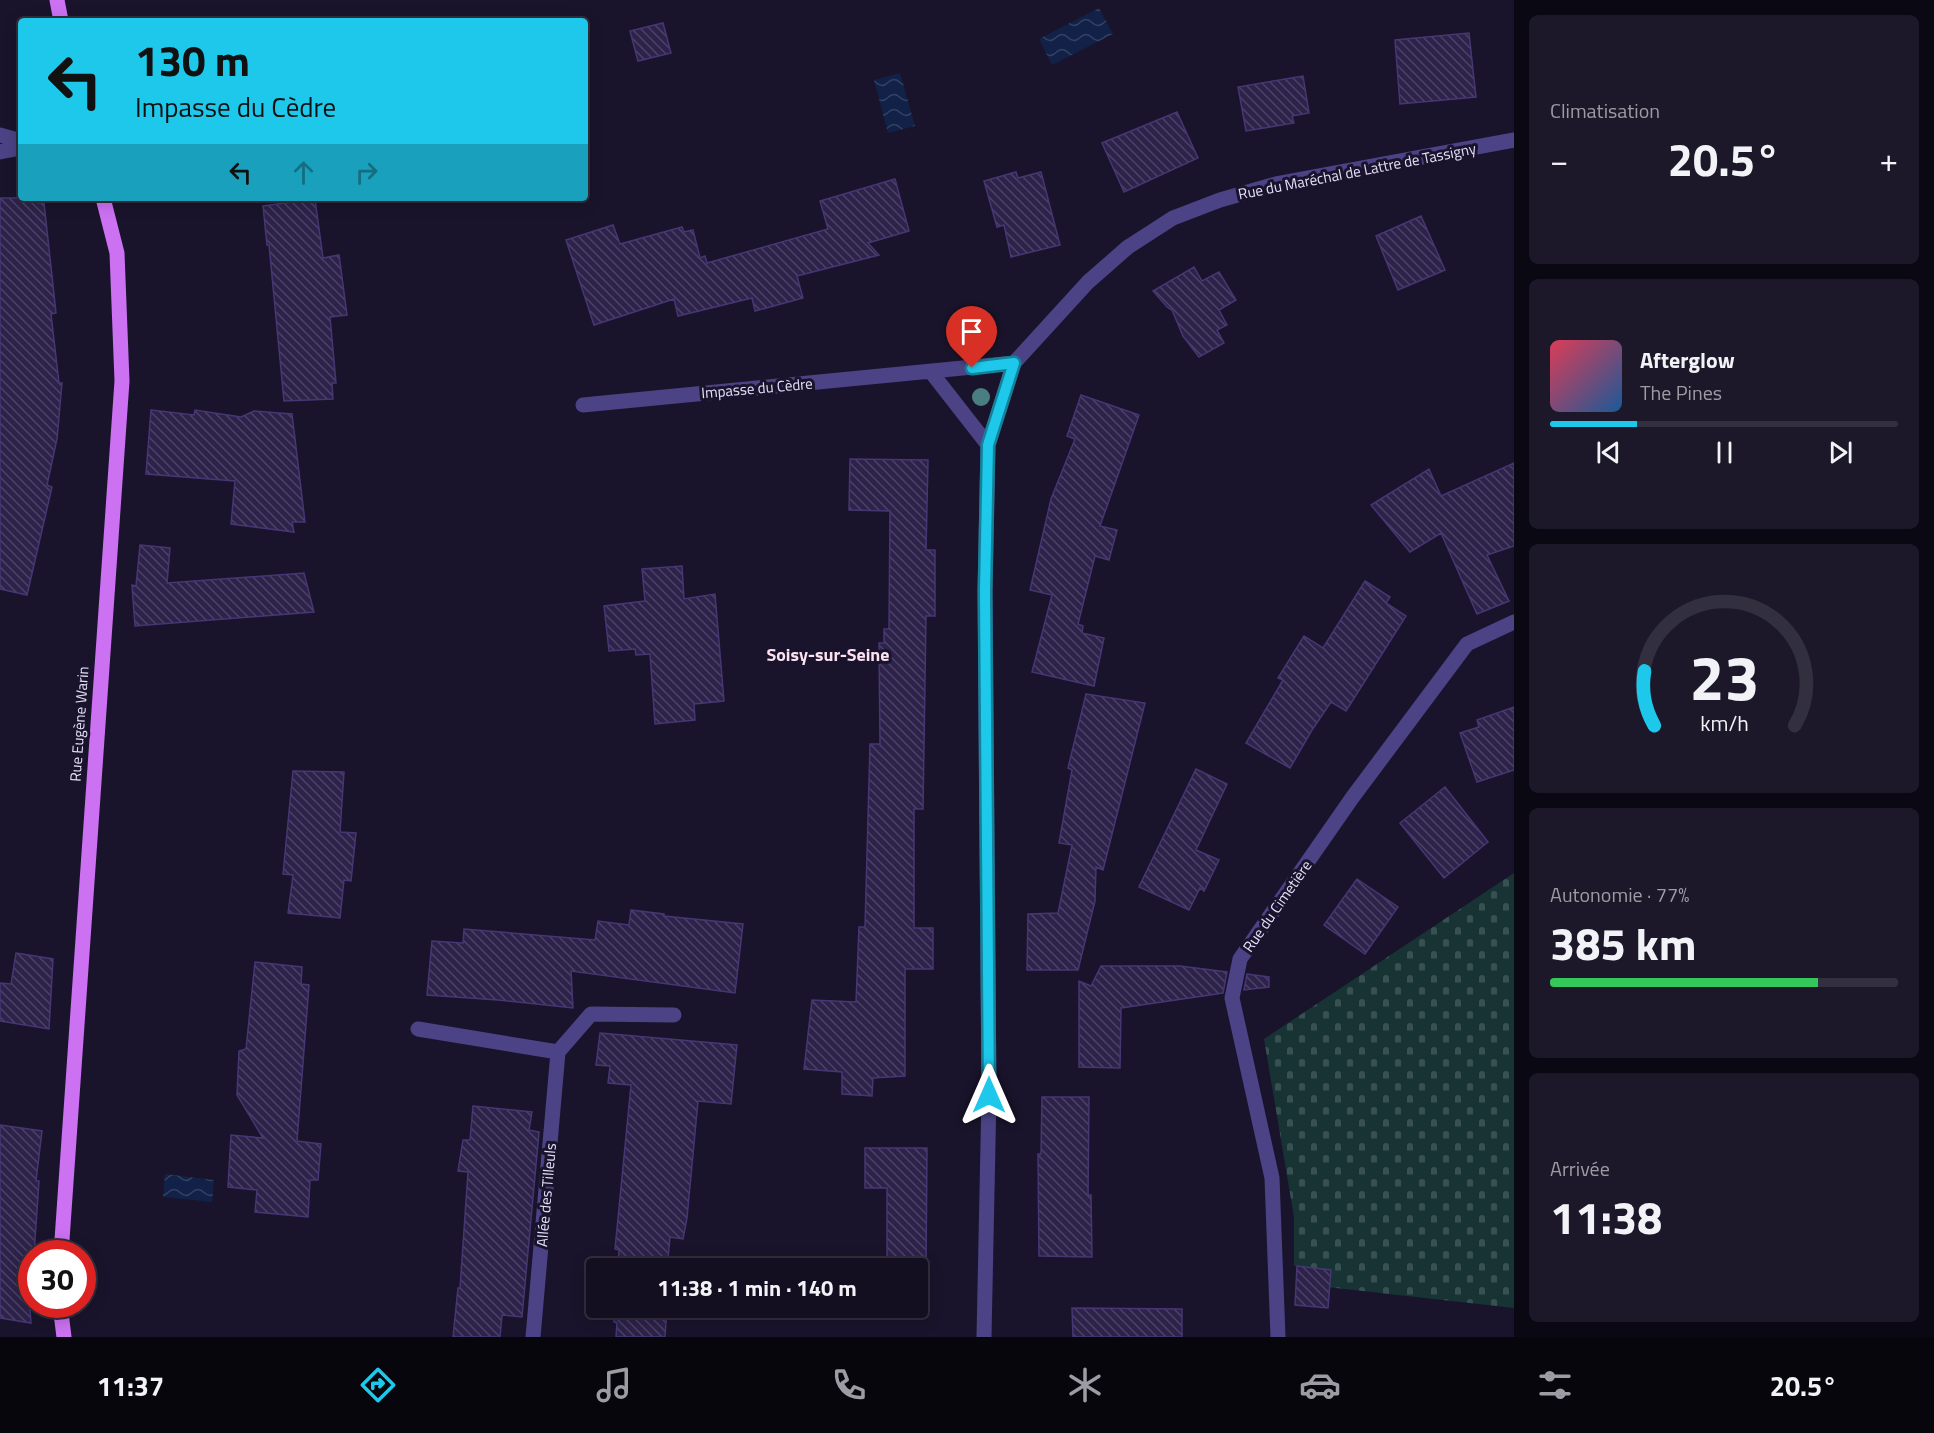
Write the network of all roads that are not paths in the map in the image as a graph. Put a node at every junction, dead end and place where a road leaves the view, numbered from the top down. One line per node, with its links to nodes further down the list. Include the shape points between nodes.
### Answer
1 (57, 0): 2 (main road)
2 (60, 18)
3 (0, 135): 4 (street)
4 (18, 140)
5 (1514, 140): 9 (street, Rue du Maréchal de Lattre de Tassigny, via 1276,184 1173,218 1128,247 1088,282)
6 (18, 149): 7 (street)
7 (0, 153)
8 (104, 201): 17 (main road, Rue Eugène Warin, via 117,253 122,381)
9 (1014, 363): 10 (street, Impasse du Cèdre); 12 (street, Rue du Maréchal de Lattre de Tassigny)
10 (931, 372): 11 (street, Impasse du Cèdre); 12 (street)
11 (583, 405)
12 (988, 445): 21 (street, Rue du Maréchal de Lattre de Tassigny, via 985,603 989,1095)
13 (1514, 622): 22 (street, Rue du Cimetière, via 1467,644 1352,798 1240,959 1232,998 1272,1178)
14 (674, 1015): 16 (street, via 591,1014)
15 (418, 1029): 16 (street)
16 (558, 1052): 20 (street, Allée des Tilleuls)
17 (62, 1240)
18 (62, 1318): 19 (main road)
19 (64, 1337)
20 (533, 1337)
21 (984, 1337)
22 (1278, 1337)

